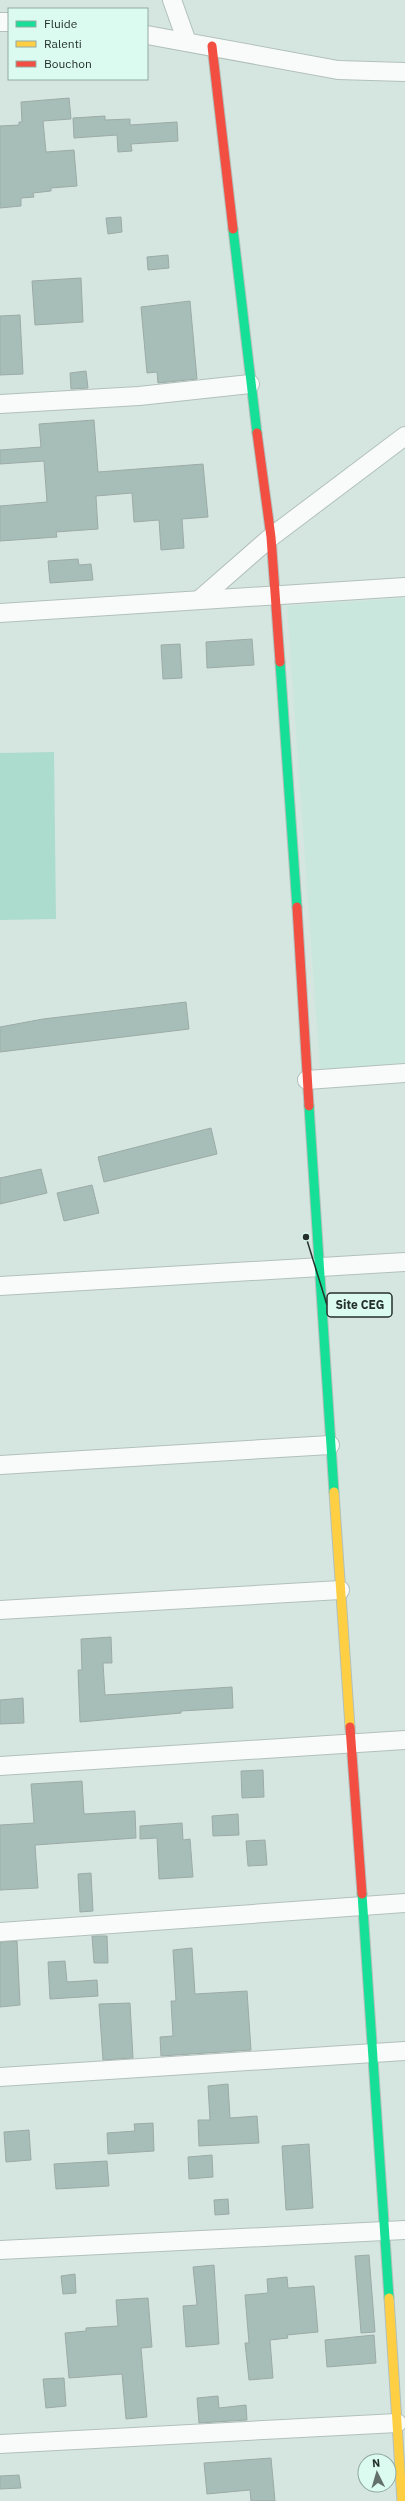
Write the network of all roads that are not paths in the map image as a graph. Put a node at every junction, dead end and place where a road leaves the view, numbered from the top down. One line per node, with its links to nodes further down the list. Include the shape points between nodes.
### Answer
1 (172, 0): 3 (street)
2 (148, 36): 3 (street)
3 (187, 42): 4 (street)
4 (212, 46): 5 (street, via 338,70); 6 (street)
5 (405, 72)
6 (250, 384): 7 (street, via 139,396); 9 (street)
7 (0, 404)
8 (405, 436): 9 (street)
9 (272, 537): 11 (street); 12 (street)
10 (405, 587): 11 (street)
11 (275, 595): 12 (street); 15 (street)
12 (199, 600): 13 (street)
13 (0, 613)
14 (405, 1073): 15 (street)
15 (307, 1080): 17 (street)
16 (405, 1262): 17 (street)
17 (318, 1268): 18 (street); 19 (street)
18 (0, 1286)
19 (330, 1445): 20 (street); 21 (street)
20 (0, 1465)
21 (340, 1590): 22 (street); 24 (street)
22 (0, 1610)
23 (405, 1740): 24 (street)
24 (350, 1744): 25 (street); 27 (street)
25 (0, 1766)
26 (405, 1903): 27 (street)
27 (363, 1905): 28 (street); 30 (street)
28 (0, 1932)
29 (405, 2051): 30 (street)
30 (372, 2053): 31 (street); 33 (street)
31 (0, 2077)
32 (405, 2230): 33 (street)
33 (384, 2231): 34 (street); 35 (street)
34 (0, 2250)
35 (397, 2423): 36 (street); 37 (street)
36 (0, 2444)
37 (402, 2501)

